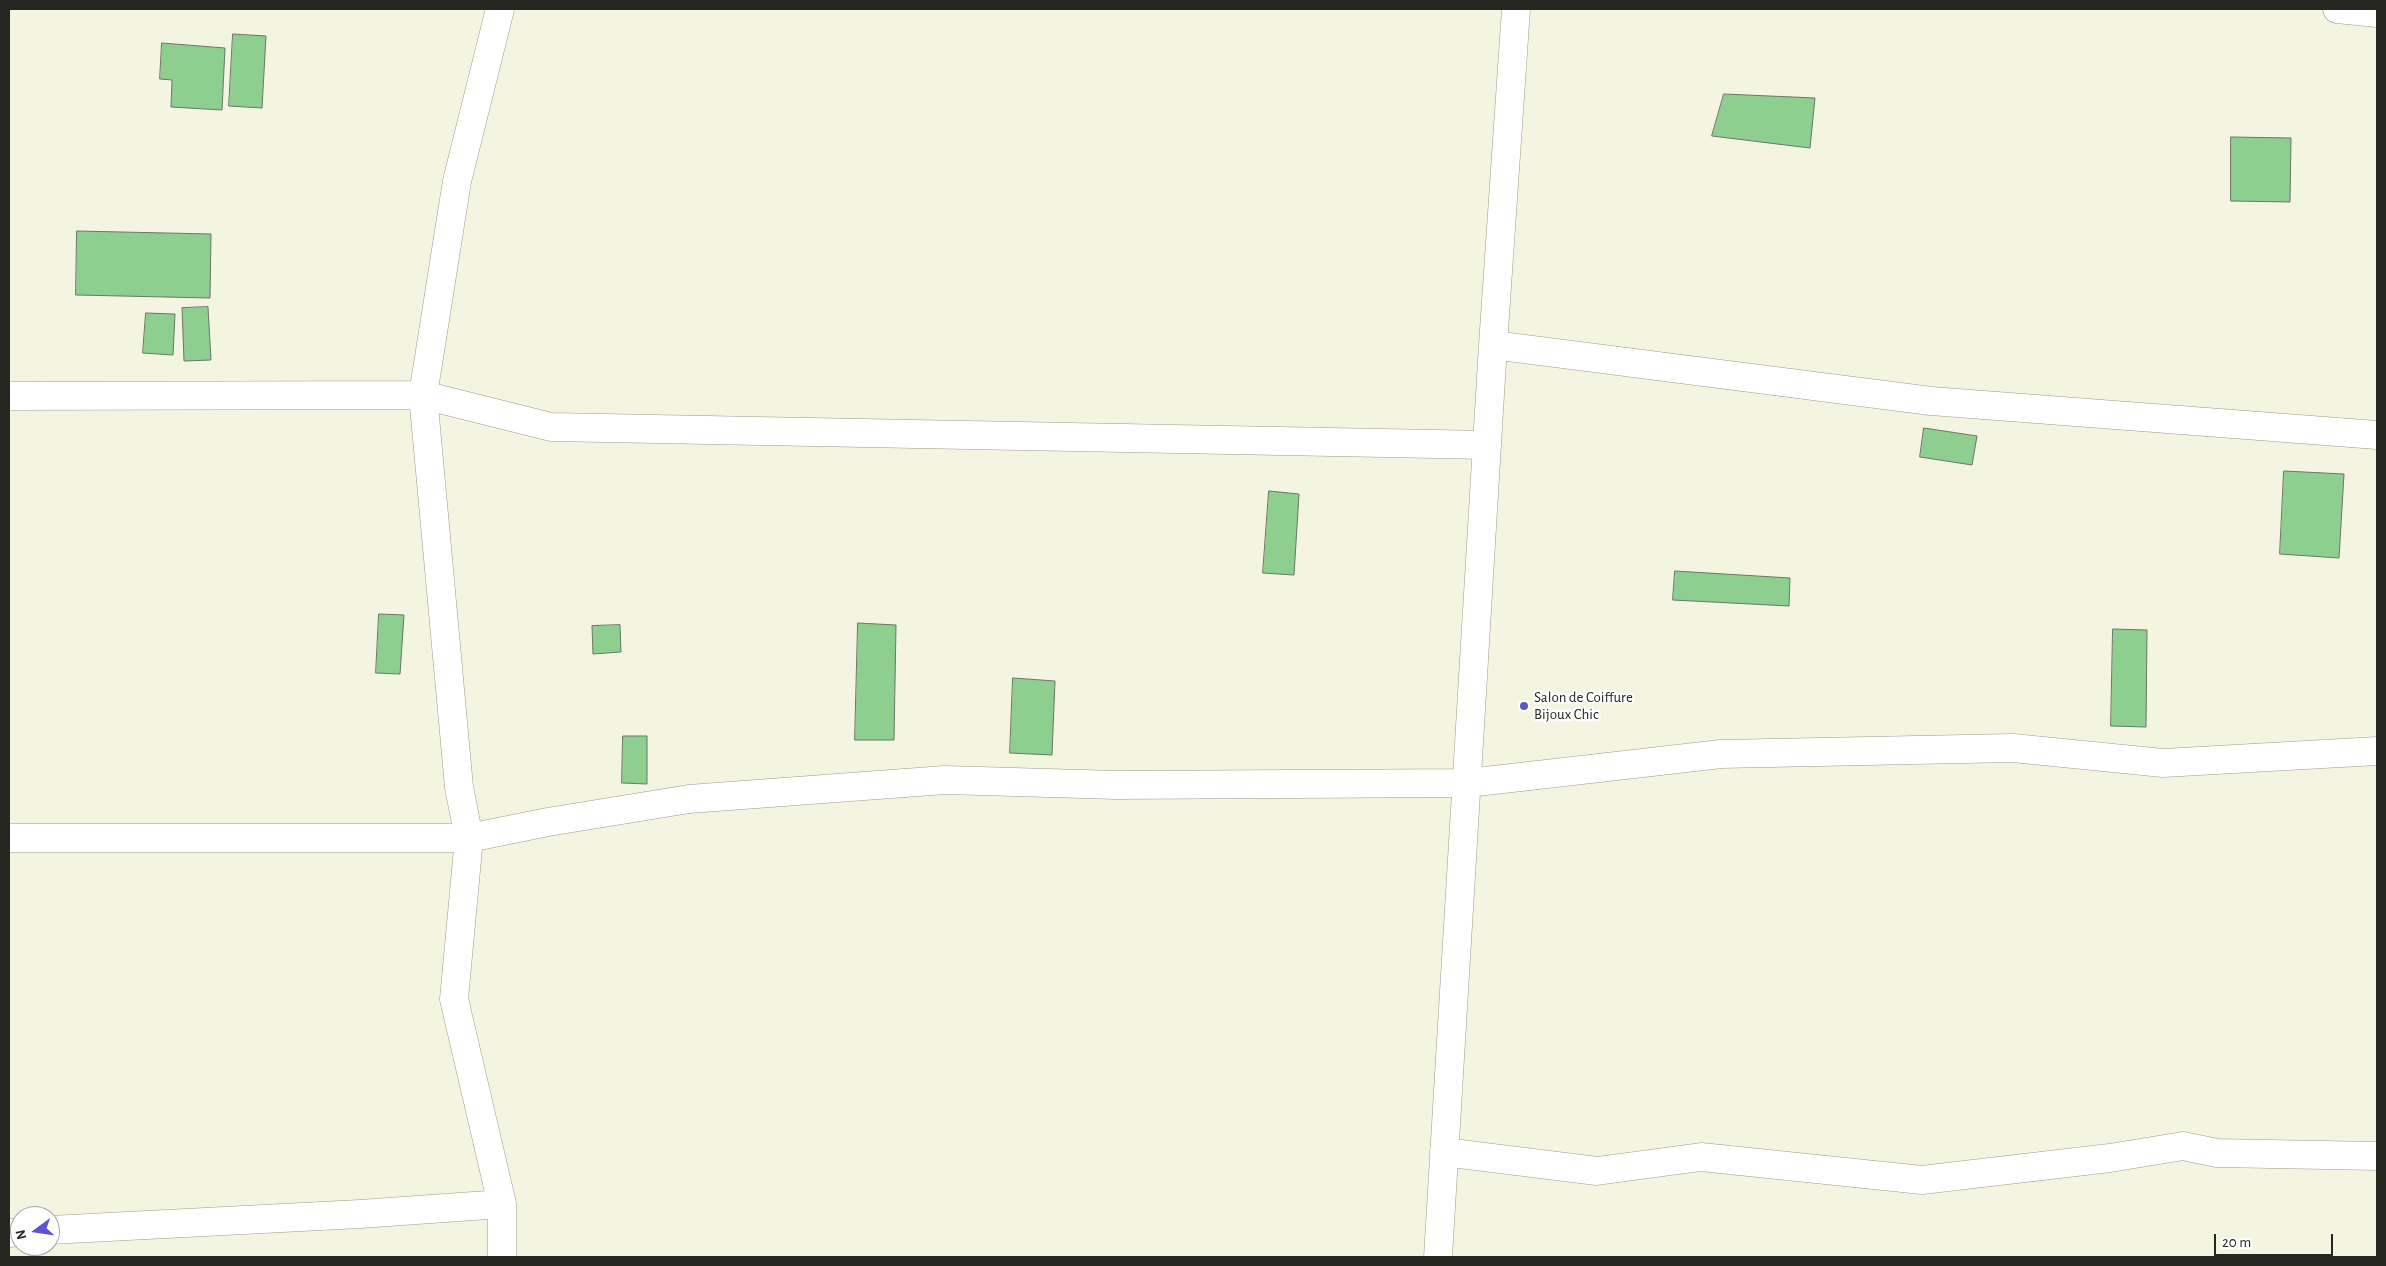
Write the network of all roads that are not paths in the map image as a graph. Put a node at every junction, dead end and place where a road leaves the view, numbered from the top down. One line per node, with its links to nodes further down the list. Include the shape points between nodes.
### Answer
1 (500, 9): 6 (street, via 457,181)
2 (1516, 9): 5 (street)
3 (2336, 9): 4 (street)
4 (2377, 13)
5 (1493, 345): 8 (street, via 1931,401); 9 (street)
6 (423, 395): 7 (street); 9 (street, via 551,427); 13 (street, via 459,787)
7 (9, 396)
8 (2377, 435)
9 (1487, 445): 11 (street)
10 (2377, 751): 11 (street, via 2164,763 2013,748 1721,754)
11 (1468, 783): 13 (street, via 1117,784 945,780 689,799); 14 (street)
12 (9, 838): 13 (street)
13 (469, 838): 16 (street, via 454,999)
14 (1444, 1152): 15 (street, via 1597,1171 1701,1157 1922,1180 2183,1146 2217,1153); 19 (street)
15 (2377, 1156)
16 (502, 1204): 17 (street); 18 (street)
17 (60, 1229)
18 (502, 1257)
19 (1438, 1257)

